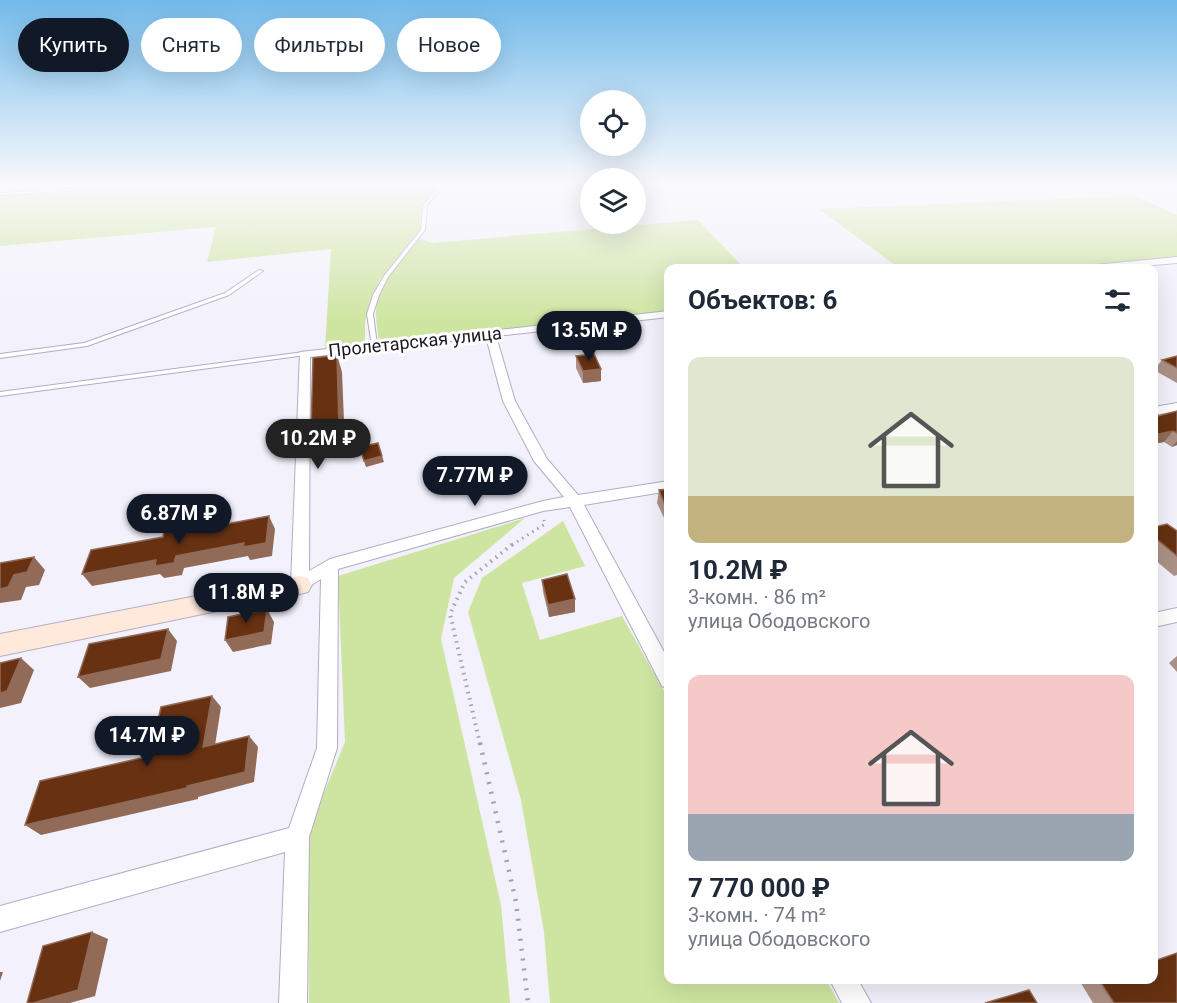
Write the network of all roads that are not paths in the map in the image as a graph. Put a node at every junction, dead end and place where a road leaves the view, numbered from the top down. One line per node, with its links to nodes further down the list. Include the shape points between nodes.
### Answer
1 (423, 230): 7 (lane, via 376,295 370,314)
2 (1177, 260): 3 (street)
3 (1136, 264)
4 (261, 270): 9 (lane, via 227,294 85,345)
5 (664, 315): 6 (street, Пролетарская улица)
6 (490, 333): 7 (street, Пролетарская улица); 14 (street, via 509,402 541,461)
7 (374, 345): 8 (street, Пролетарская улица)
8 (304, 354): 10 (lane); 16 (street)
9 (0, 356)
10 (0, 394)
11 (1177, 407): 12 (street)
12 (1158, 410)
13 (664, 487): 14 (street)
14 (574, 500): 15 (street); 20 (street)
15 (330, 565): 16 (street); 21 (street, via 327,748)
16 (300, 585): 19 (street)
17 (1177, 615): 18 (street)
18 (1158, 619)
19 (0, 645)
20 (664, 671)
21 (297, 837): 22 (street); 24 (street)
22 (0, 920)
23 (845, 984): 25 (street)
24 (293, 1003)
25 (857, 1003)

